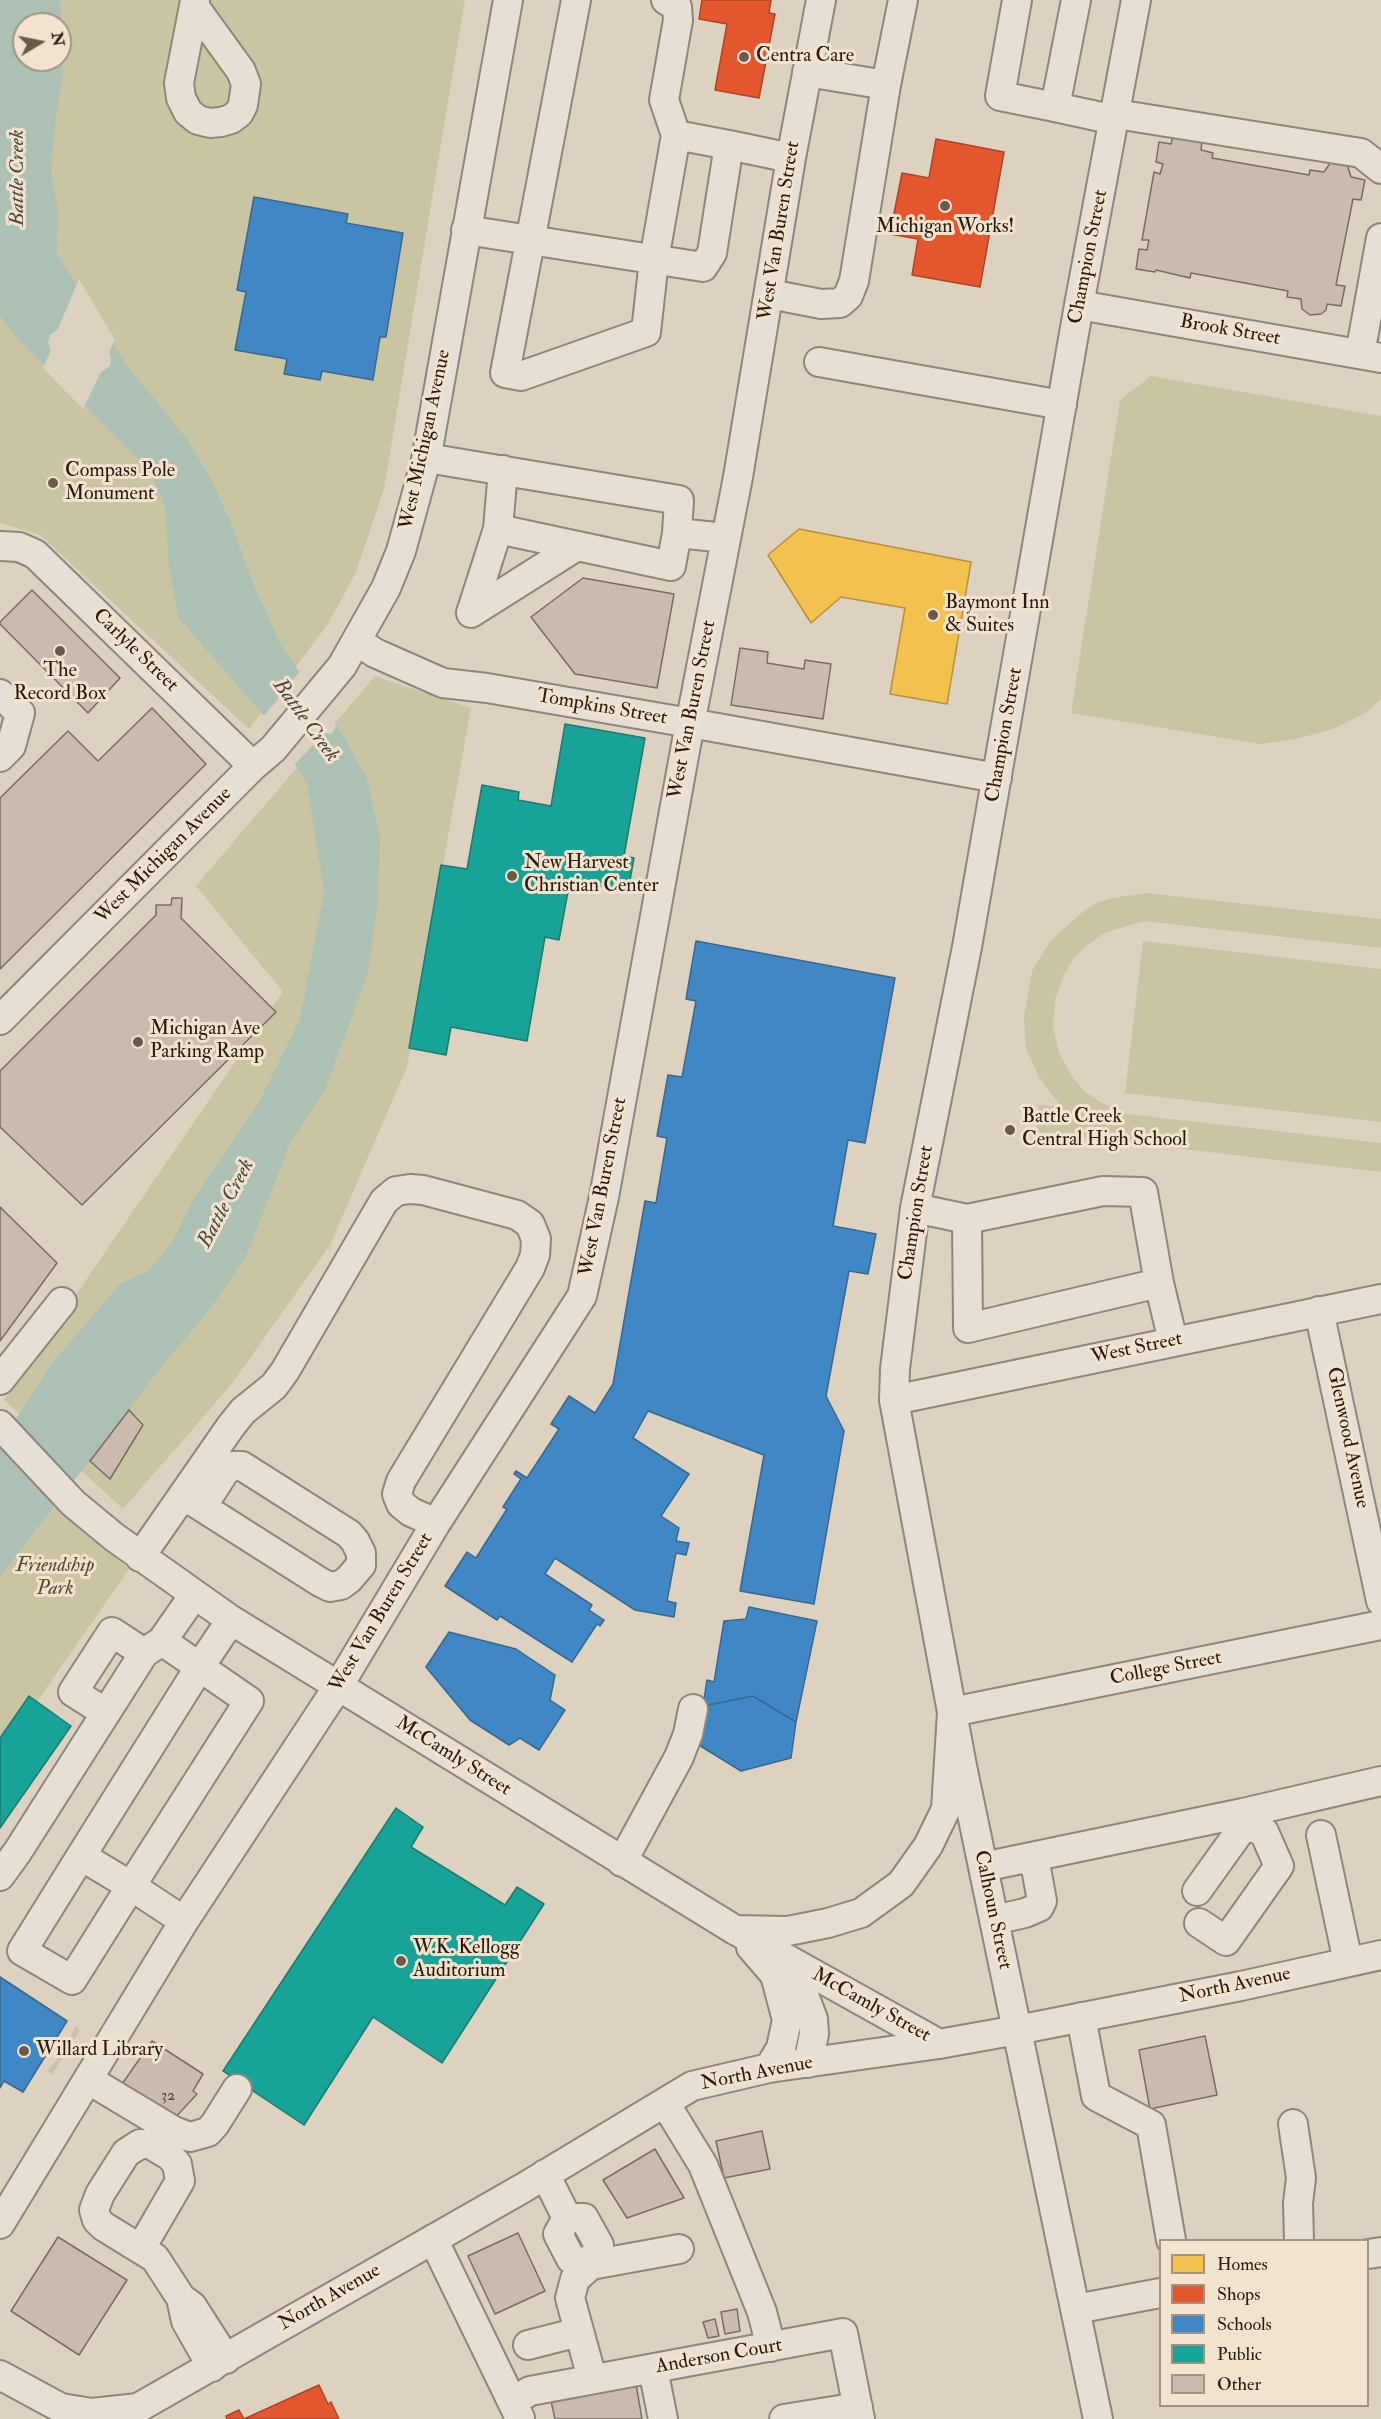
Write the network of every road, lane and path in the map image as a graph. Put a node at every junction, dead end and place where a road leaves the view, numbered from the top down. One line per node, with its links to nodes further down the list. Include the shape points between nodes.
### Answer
1 (508, 0): 17 (street, West Michigan Avenue)
2 (576, 0): 19 (street)
3 (666, 0): 13 (street, via 677,7 678,20 664,100)
4 (821, 0): 9 (street, West Van Buren Street)
5 (903, 0): 10 (street)
6 (1017, 0): 11 (street, via 1000,96)
7 (1076, 0): 11 (street)
8 (1136, 0): 12 (street, Champion Street)
9 (807, 72): 10 (street); 15 (street, West Van Buren Street)
10 (886, 86): 21 (street, via 854,281 848,296 831,304)
11 (1055, 107): 12 (street)
12 (1115, 117): 16 (street, via 1361,153); 22 (street, Champion Street)
13 (676, 135): 14 (street); 20 (street)
14 (729, 145): 15 (street); 20 (street, via 712,253 703,267)
15 (791, 158): 21 (street, West Van Buren Street)
16 (1381, 169)
17 (466, 230): 19 (street); 26 (street, West Michigan Avenue)
18 (1381, 238): 23 (street)
19 (530, 240): 20 (street); 20 (street, via 505,373 521,376 646,332)
20 (654, 260)
21 (770, 294): 30 (street, West Van Buren Street)
22 (1079, 305): 23 (street, Brook Street); 25 (street, Champion Street)
23 (1370, 356)
24 (819, 362): 25 (street)
25 (1062, 405): 38 (street, Champion Street)
26 (427, 458): 27 (street); 33 (street, West Michigan Avenue, via 401,551)
27 (502, 470): 28 (street); 29 (street, via 679,500)
28 (498, 529): 32 (street); 32 (street, via 471,613)
29 (676, 533): 30 (street); 32 (street, via 671,566)
30 (726, 538): 35 (street, West Van Buren Street)
31 (5, 546): 37 (street, Carlyle Street, via 35,554)
32 (577, 546)
33 (357, 641): 35 (street, Tompkins Street, via 442,683); 37 (street, West Michigan Avenue, via 342,666)
34 (0, 694): 36 (street, via 20,713 10,746)
35 (690, 723): 38 (street, Tompkins Street); 51 (street, West Van Buren Street, via 604,1197 582,1296)
36 (0, 757)
37 (263, 758): 39 (street, West Michigan Avenue)
38 (998, 778): 40 (street, Champion Street)
39 (0, 1020)
40 (915, 1208): 41 (street); 48 (street, Champion Street, via 894,1369)
41 (967, 1219): 42 (street, via 1103,1191 1143,1192); 42 (street, via 968,1328)
42 (1159, 1283): 46 (street)
43 (1381, 1299): 45 (street, West Street)
44 (62, 1302): 47 (street)
45 (1319, 1311): 46 (street, West Street); 56 (street, Glenwood Avenue)
46 (1173, 1341): 48 (street, West Street)
47 (0, 1380)
48 (894, 1400): 63 (street, Calhoun Street)
49 (0, 1425): 52 (street, McCamly Street, via 73,1503)
50 (192, 1501): 51 (street, via 237,1418 285,1371 384,1201 396,1191 423,1190 517,1215 530,1224 536,1239 535,1255 526,1274 401,1481 397,1494 401,1504); 52 (street); 53 (street, via 330,1587 349,1580); 53 (street, via 232,1466 242,1466 349,1534 361,1552)
51 (436, 1523): 54 (street, West Van Buren Street)
52 (140, 1557): 55 (street, McCamly Street)
53 (361, 1565): 54 (street)
54 (396, 1590): 61 (street, West Van Buren Street)
55 (194, 1595): 57 (street, McCamly Street); 59 (street)
56 (1381, 1601)
57 (231, 1620): 60 (street); 61 (street, McCamly Street)
58 (1381, 1625): 63 (street, College Street)
59 (153, 1647): 60 (street); 64 (street); 64 (street, via 112,1632 74,1692)
60 (199, 1668): 68 (street); 73 (street, via 249,1701)
61 (339, 1685): 70 (street, McCamly Street); 76 (street, West Van Buren Street)
62 (693, 1709): 70 (street, via 679,1757)
63 (952, 1712): 71 (street, Calhoun Street); 78 (street, via 946,1809 928,1846 902,1884 861,1913 828,1923 788,1930)
64 (106, 1713): 72 (street)
65 (1381, 1781): 66 (street)
66 (1244, 1819): 69 (street); 74 (street); 79 (street, via 1264,1832 1278,1866)
67 (1321, 1835): 81 (street)
68 (81, 1856): 73 (street); 73 (street, via 22,1952 72,1980)
69 (1034, 1857): 71 (street); 75 (street, via 1042,1901 1039,1907)
70 (622, 1862): 78 (street, McCamly Street)
71 (983, 1867): 75 (street, Calhoun Street)
72 (0, 1876)
73 (131, 1886): 76 (street)
74 (1197, 1891)
75 (994, 1920): 85 (street, Calhoun Street)
76 (184, 1921): 89 (street, West Van Buren Street)
77 (1199, 1923): 79 (street)
78 (735, 1930): 82 (street); 86 (street, McCamly Street)
79 (1226, 1941): 83 (street)
80 (1381, 1955): 81 (street, North Avenue)
81 (1348, 1962): 83 (street, North Avenue)
82 (775, 1975): 87 (street, via 787,1978 805,1998 814,2034); 88 (street, via 787,2020 781,2048)
83 (1241, 1986): 84 (street, North Avenue)
84 (1081, 2017): 85 (street, North Avenue); 96 (street, via 1096,2096 1151,2125)
85 (1017, 2030): 86 (street, North Avenue); 102 (street, Calhoun Street)
86 (939, 2044): 87 (street, North Avenue)
87 (808, 2063): 88 (street, North Avenue)
88 (769, 2068): 91 (street, North Avenue, via 692,2086)
89 (89, 2080): 90 (street, via 190,2137 208,2132); 94 (street, West Van Buren Street)
90 (237, 2089)
91 (665, 2103): 93 (street, North Avenue); 105 (street, via 703,2165 762,2312)
92 (1293, 2124): 97 (street, via 1301,2178)
93 (545, 2174): 95 (street, North Avenue); 100 (street, via 567,2218 584,2218 599,2245)
94 (0, 2224)
95 (433, 2238): 106 (street, North Avenue); 110 (street)
96 (1171, 2239)
97 (1299, 2239)
98 (141, 2248): 106 (street, via 161,2264 181,2298 186,2321)
99 (679, 2249): 100 (street)
100 (591, 2265): 103 (street, via 575,2279 570,2298)
101 (1159, 2294): 102 (street)
102 (1076, 2308): 115 (street, Calhoun Street)
103 (579, 2332): 104 (street); 109 (street)
104 (528, 2345)
105 (771, 2347): 107 (street, Anderson Court); 111 (street, Anderson Court, via 843,2333)
106 (219, 2363): 112 (street, North Avenue)
107 (653, 2369): 109 (street, Anderson Court); 113 (street)
108 (0, 2374): 112 (street, via 61,2408)
109 (592, 2378): 110 (street, Anderson Court, via 530,2391)
110 (516, 2410)
111 (859, 2413): 114 (street)
112 (141, 2414)
113 (663, 2419)
114 (784, 2419)
115 (1098, 2419)

